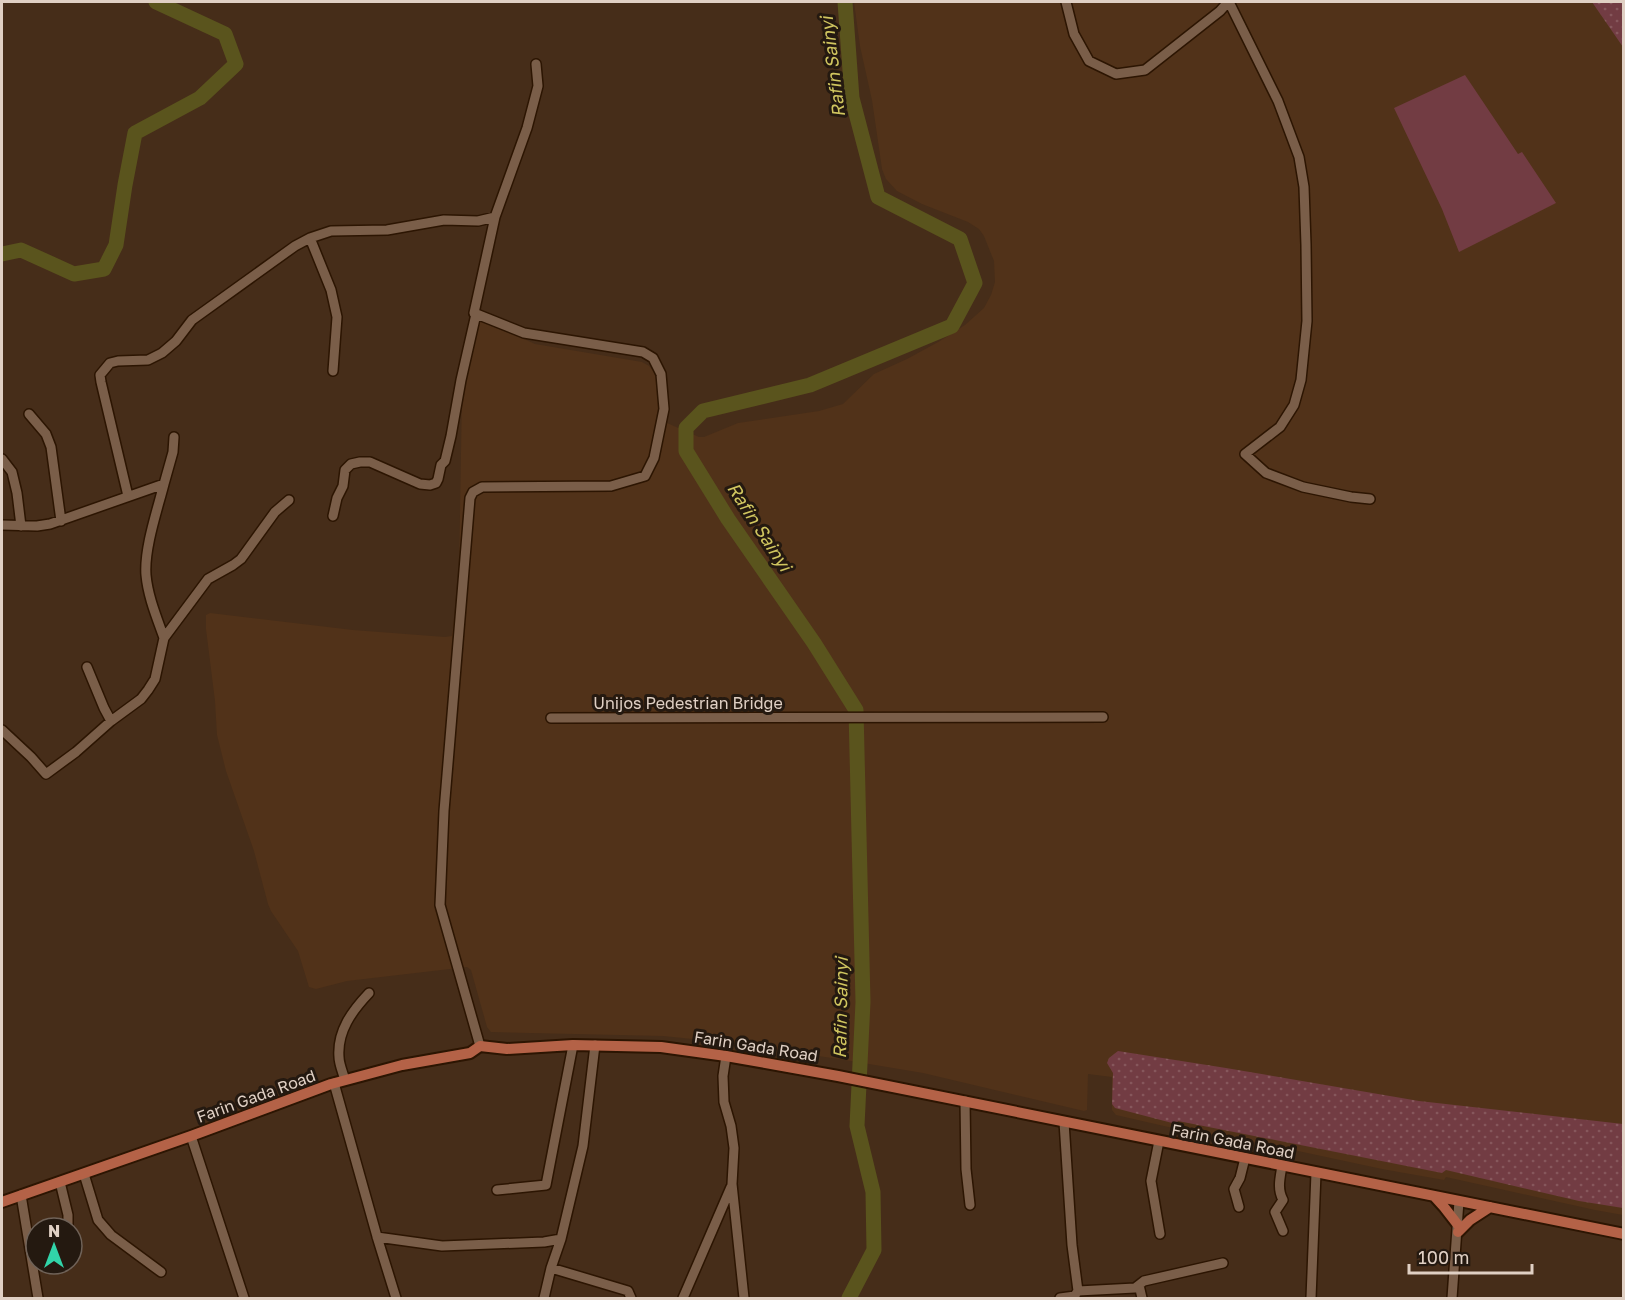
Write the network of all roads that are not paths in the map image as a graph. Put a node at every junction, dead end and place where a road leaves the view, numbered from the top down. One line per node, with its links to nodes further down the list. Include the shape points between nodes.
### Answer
1 (1066, 2): 2 (street, via 1074,34 1089,61 1116,74 1146,70)
2 (1228, 2): 13 (street, via 1278,101 1299,157 1304,187 1307,321 1301,380 1294,405 1280,427 1245,454 1266,473 1303,487)
3 (536, 64): 4 (street, via 538,86)
4 (495, 217): 5 (street, via 444,220 387,230 331,231); 6 (street)
5 (310, 238): 7 (street, via 338,316); 12 (street, via 192,320 162,353 148,360 110,363 103,370 100,382)
6 (476, 314): 15 (street, via 451,436 436,483 420,484 370,462 351,464 345,470); 28 (street, via 524,333 644,352 653,358 661,374 664,409 654,458 645,476 611,486 482,487 470,498 440,905)
7 (333, 371)
8 (29, 414): 16 (street, via 46,434 51,447)
9 (174, 437): 11 (street)
10 (2, 459): 18 (street, via 12,472)
11 (164, 484): 12 (street); 19 (street, via 146,575)
12 (128, 496): 16 (street)
13 (1370, 498)
14 (289, 500): 19 (street, via 275,512 241,559 208,579)
15 (333, 516)
16 (61, 521): 18 (street)
17 (2, 525): 18 (street)
18 (21, 526)
19 (164, 638): 23 (street, via 155,679 148,690)
20 (87, 668): 23 (street)
21 (1103, 717): 22 (street, Unijos Pedestrian Bridge)
22 (551, 718)
23 (111, 721): 24 (street, via 46,774)
24 (2, 730)
25 (369, 993): 30 (street, via 340,1035)
26 (573, 1045): 27 (main road, Farin Gada Road); 28 (main road, Farin Gada Road, via 507,1049); 41 (street, via 546,1185)
27 (595, 1045): 29 (main road, Farin Gada Road, via 661,1047); 55 (street, via 583,1146)
28 (480, 1046): 30 (main road, Farin Gada Road, via 470,1053 402,1065)
29 (726, 1056): 31 (main road, Farin Gada Road); 40 (street, via 724,1102 732,1126)
30 (340, 1082): 33 (main road, Farin Gada Road); 54 (street)
31 (965, 1101): 32 (main road, Farin Gada Road); 46 (street)
32 (1064, 1122): 34 (main road, Farin Gada Road); 60 (street)
33 (191, 1136): 38 (main road, Farin Gada Road); 62 (street)
34 (1159, 1141): 35 (main road, Farin Gada Road); 52 (street, via 1151,1181)
35 (1245, 1158): 36 (main road, Farin Gada Road); 47 (street, via 1234,1189)
36 (1282, 1166): 37 (main road, Farin Gada Road); 51 (street, via 1278,1187 1282,1200 1275,1212)
37 (1316, 1173): 43 (main road, Farin Gada Road); 70 (street)
38 (84, 1174): 39 (main road, Farin Gada Road); 58 (street, via 98,1220 111,1235)
39 (60, 1182): 42 (main road, Farin Gada Road); 49 (street)
40 (732, 1184): 66 (street); 67 (street)
41 (497, 1190)
42 (21, 1195): 45 (main road, Farin Gada Road); 61 (street)
43 (1434, 1196): 44 (main road, Farin Gada Road); 50 (main road)
44 (1459, 1201): 48 (main road, Farin Gada Road); 50 (street)
45 (2, 1202)
46 (970, 1205)
47 (1239, 1207)
48 (1490, 1207): 50 (main road); 53 (main road, Farin Gada Road)
49 (68, 1216)
50 (1458, 1228): 71 (street)
51 (1283, 1231)
52 (1160, 1234)
53 (1623, 1234)
54 (377, 1237): 55 (street, via 442,1246); 63 (street)
55 (561, 1239): 57 (street)
56 (1222, 1263): 59 (street)
57 (551, 1268): 64 (street); 65 (street, via 628,1291)
58 (161, 1272)
59 (1139, 1285): 60 (street); 69 (street)
60 (1075, 1295): 68 (street)
61 (38, 1299)
62 (244, 1299)
63 (396, 1299)
64 (544, 1299)
65 (631, 1299)
66 (683, 1299)
67 (744, 1299)
68 (1060, 1299)
69 (1142, 1299)
70 (1311, 1299)
71 (1452, 1299)

